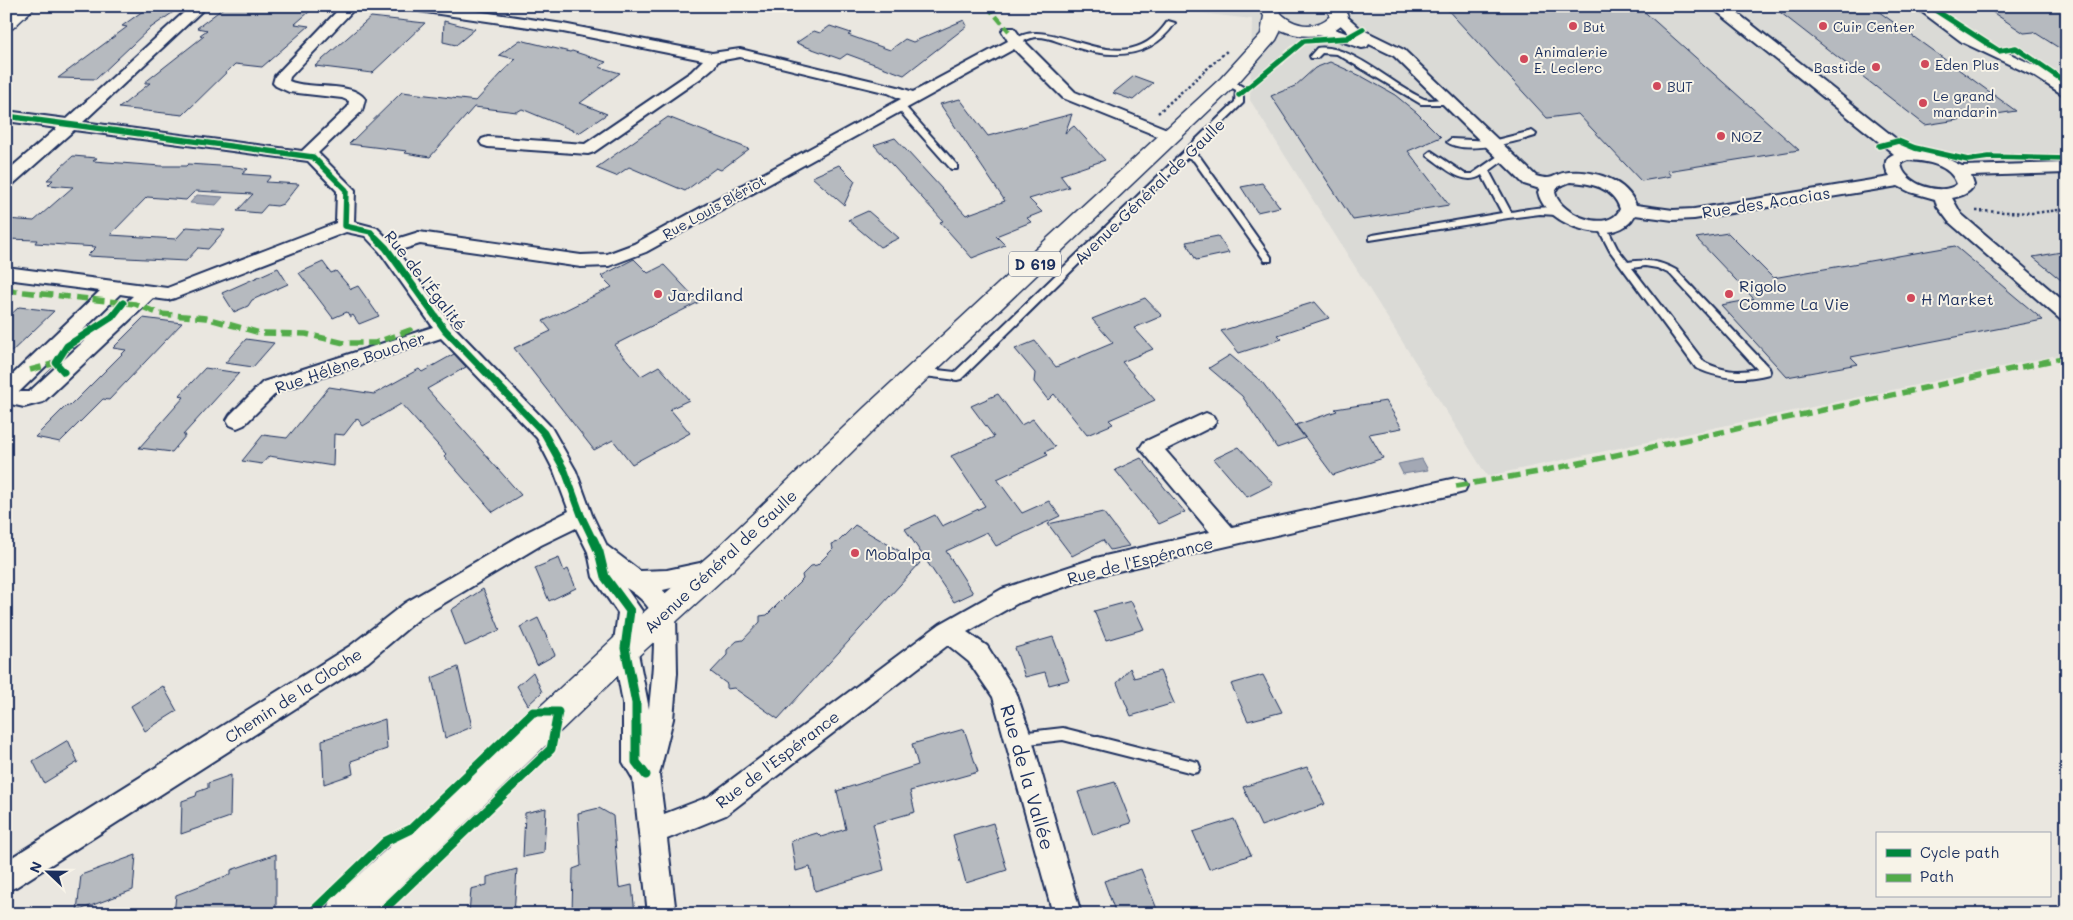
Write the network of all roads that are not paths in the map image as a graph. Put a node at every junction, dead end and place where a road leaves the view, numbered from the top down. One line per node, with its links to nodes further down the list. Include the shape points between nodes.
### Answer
1 (27, 6): 10 (main road)
2 (200, 6): 21 (street)
3 (350, 6): 30 (street, via 283,76 281,84 290,87 345,94 357,99 356,108)
4 (412, 6): 14 (street, via 563,28)
5 (1717, 6): 29 (street)
6 (1921, 6): 17 (street, via 1967,39 2039,73)
7 (1271, 12): 11 (main road, via 1282,24); 16 (main road, Avenue Général de Gaulle / D 619, via 1269,36)
8 (1337, 12): 11 (main road, Avenue Général de Gaulle, via 1334,24 1324,29); 15 (street, via 1356,32 1399,53)
9 (1172, 23): 12 (lane, via 1166,34 1148,47 1130,51 1078,46 1046,35)
10 (6, 24)
11 (1307, 30): 15 (street, via 1331,32); 16 (main road, Avenue Général de Gaulle / D 619, via 1270,48)
12 (1012, 36): 18 (street, Rue Louis Blériot); 23 (street, via 1069,95)
13 (1314, 56): 19 (lane, via 1320,50 1339,52 1424,102)
14 (712, 57): 18 (street, via 740,53 893,90); 24 (street, via 696,75 588,149)
15 (1419, 70): 19 (street)
16 (1228, 82): 23 (main road, Avenue Général de Gaulle / D 619); 27 (lane, Avenue Général de Gaulle, via 1240,89 1239,103)
17 (2067, 91)
18 (906, 101): 31 (lane); 45 (street, Rue Louis Blériot, via 640,248 609,260 581,261 419,238)
19 (1450, 102): 26 (street)
20 (6, 116): 21 (street)
21 (71, 124): 30 (street); 36 (street)
22 (1532, 134): 26 (lane, via 1504,144)
23 (1172, 136): 53 (main road, Avenue Général de Gaulle / D 619)
24 (488, 142)
25 (1451, 142): 26 (lane)
26 (1498, 150): 33 (lane); 37 (street, via 1530,180)
27 (1188, 153): 46 (lane, via 1197,159); 53 (lane, Avenue Général de Gaulle, via 957,376)
28 (1432, 154): 33 (lane, via 1463,176 1474,177)
29 (1906, 155): 34 (street, via 1933,158); 35 (street, via 1893,163 1894,171)
30 (306, 156): 42 (street, via 313,157 346,190)
31 (954, 167)
32 (2067, 168): 34 (street)
33 (1484, 170): 41 (lane)
34 (1958, 171): 38 (street, via 1965,178 1966,185 1962,191)
35 (1902, 180): 38 (street, via 1920,190); 39 (street, Rue des Acacias, via 1694,214 1673,215)
36 (6, 181)
37 (1549, 186): 39 (street, via 1568,177 1601,182 1623,196); 40 (street, via 1546,193 1549,203)
38 (1942, 195): 51 (street, via 1955,218)
39 (1629, 209): 43 (street, via 1626,218 1613,225)
40 (1557, 212): 41 (lane); 43 (street, via 1584,224)
41 (1508, 215): 44 (lane)
42 (345, 226): 45 (street, Rue de l'Égalité, via 371,232); 50 (street, via 168,294)
43 (1602, 226): 47 (lane)
44 (1373, 238)
45 (386, 248): 52 (street, Rue de l'Égalité)
46 (1268, 259)
47 (1626, 266): 47 (lane, via 1700,365 1730,377 1765,371 1673,272 1649,262)
48 (6, 273): 49 (street)
49 (116, 287): 50 (street); 54 (street)
50 (148, 292): 54 (street, via 36,397 26,400 11,398)
51 (2067, 314)
52 (445, 330): 55 (street, Rue Hélène Boucher, via 270,387); 58 (street, Rue de l'Égalité, via 544,433 565,471)
53 (920, 372): 61 (main road, Avenue Général de Gaulle / D 619)
54 (6, 393)
55 (237, 420)
56 (1206, 421): 59 (street, via 1150,448)
57 (1456, 486): 59 (street, Rue de l'Espérance)
58 (581, 515): 60 (street, Rue de l'Égalité); 70 (street, Chemin de la Cloche, via 413,610 359,654)
59 (1228, 538): 64 (street, Rue de l'Espérance, via 1096,567 1010,596)
60 (599, 552): 62 (street, Rue de l'Égalité); 65 (street, Rue de l'Égalité, via 605,577 630,611)
61 (714, 569): 62 (street, via 668,580); 63 (main road, Avenue Général de Gaulle / D 619)
62 (634, 581): 63 (street, Rue de l'Égalité, via 654,596)
63 (664, 613): 65 (main road, Avenue Général de Gaulle / D 619); 68 (street, via 665,673 660,719)
64 (948, 631): 66 (street, Rue de la Vallée, via 978,654 1004,692); 69 (street, Rue de l'Espérance, via 717,806)
65 (626, 648): 68 (street, Rue de l'Égalité, via 636,703 636,762); 71 (main road, Avenue Général de Gaulle / D 619)
66 (1020, 739): 67 (lane, via 1063,734); 73 (street, Rue de la Vallée)
67 (1194, 767)
68 (646, 775): 69 (street)
69 (653, 832): 72 (street)
70 (6, 877)
71 (344, 914)
72 (662, 914)
73 (1067, 914)

